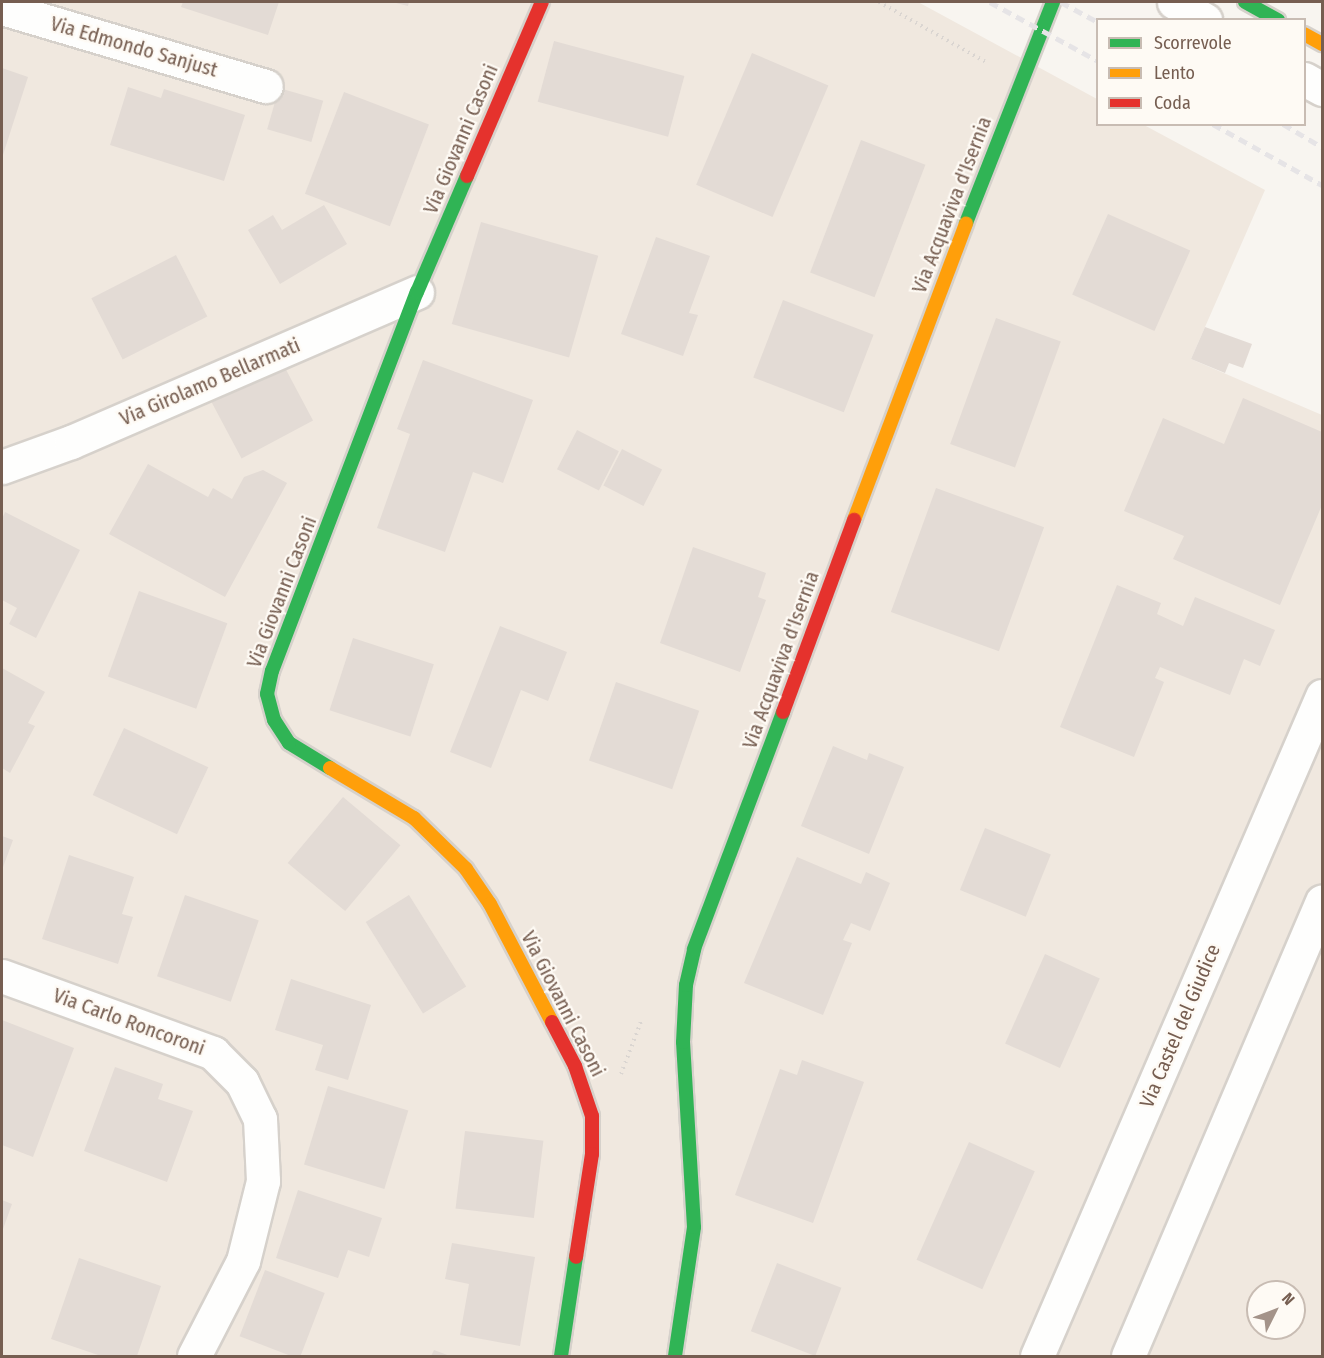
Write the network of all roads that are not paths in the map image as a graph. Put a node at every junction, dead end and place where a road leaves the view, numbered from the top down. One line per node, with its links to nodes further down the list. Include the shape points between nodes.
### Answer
1 (542, 2): 13 (main road, Via Giovanni Casoni)
2 (1053, 2): 20 (main road, Via Acquaviva d'Isernia, via 694,950 686,985 683,1042 694,1176 694,1227)
3 (1174, 2): 6 (street)
4 (1245, 2): 7 (main road)
5 (2, 8): 11 (street, Via Edmondo Sanjust)
6 (1202, 18)
7 (1274, 18)
8 (1306, 35): 9 (main road)
9 (1323, 44)
10 (1306, 80): 12 (street)
11 (266, 86)
12 (1323, 89)
13 (417, 292): 14 (street, Via Girolamo Bellarmati, via 71,442); 19 (main road, Via Giovanni Casoni, via 272,671 267,694 289,743 414,818 466,869 490,904 583,1083 592,1116 588,1192)
14 (2, 467)
15 (1323, 696): 21 (street, Via Castel del Giudice)
16 (1323, 902): 22 (street)
17 (2, 976): 18 (street, Via Carlo Roncoroni, via 213,1053 242,1082 260,1119 263,1181 243,1262)
18 (194, 1356)
19 (561, 1356)
20 (675, 1356)
21 (1037, 1356)
22 (1128, 1356)

